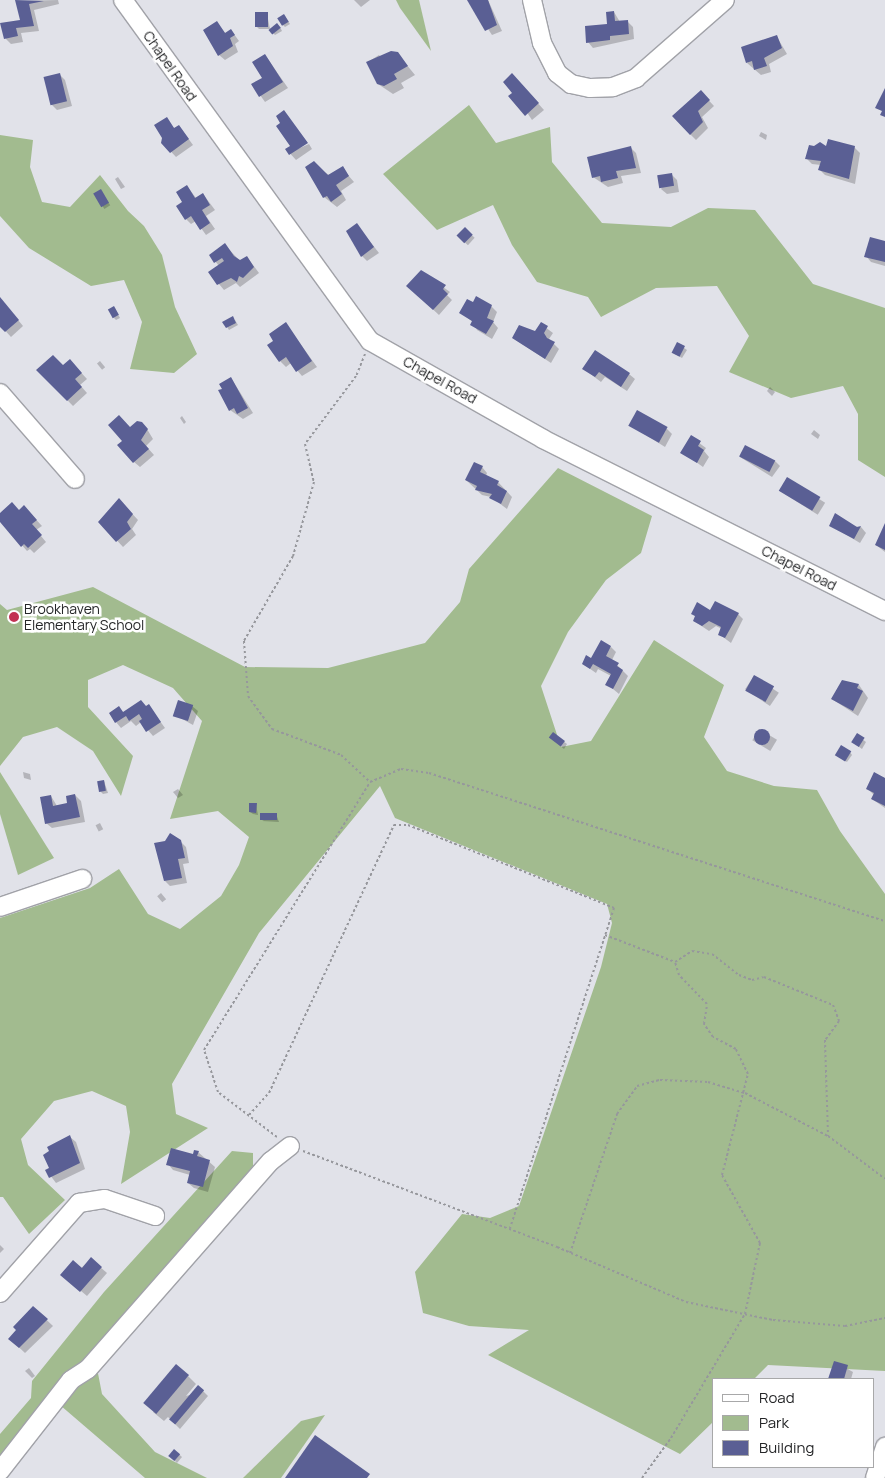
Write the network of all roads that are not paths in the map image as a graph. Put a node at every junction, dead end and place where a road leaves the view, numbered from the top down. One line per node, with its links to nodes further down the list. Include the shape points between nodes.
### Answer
1 (123, 0): 6 (street, Chapel Road, via 370,342 543,439)
2 (532, 0): 3 (street, via 542,44 557,73 571,84 590,88 613,87 636,78)
3 (725, 0)
4 (0, 394): 5 (street)
5 (75, 479)
6 (885, 612)
7 (82, 879): 8 (street)
8 (0, 907)
9 (290, 1146): 13 (street, via 271,1161 88,1369 71,1380)
10 (155, 1216): 11 (street, via 105,1199 79,1203)
11 (0, 1293)
12 (885, 1447): 14 (street)
13 (0, 1471)
14 (875, 1478)

